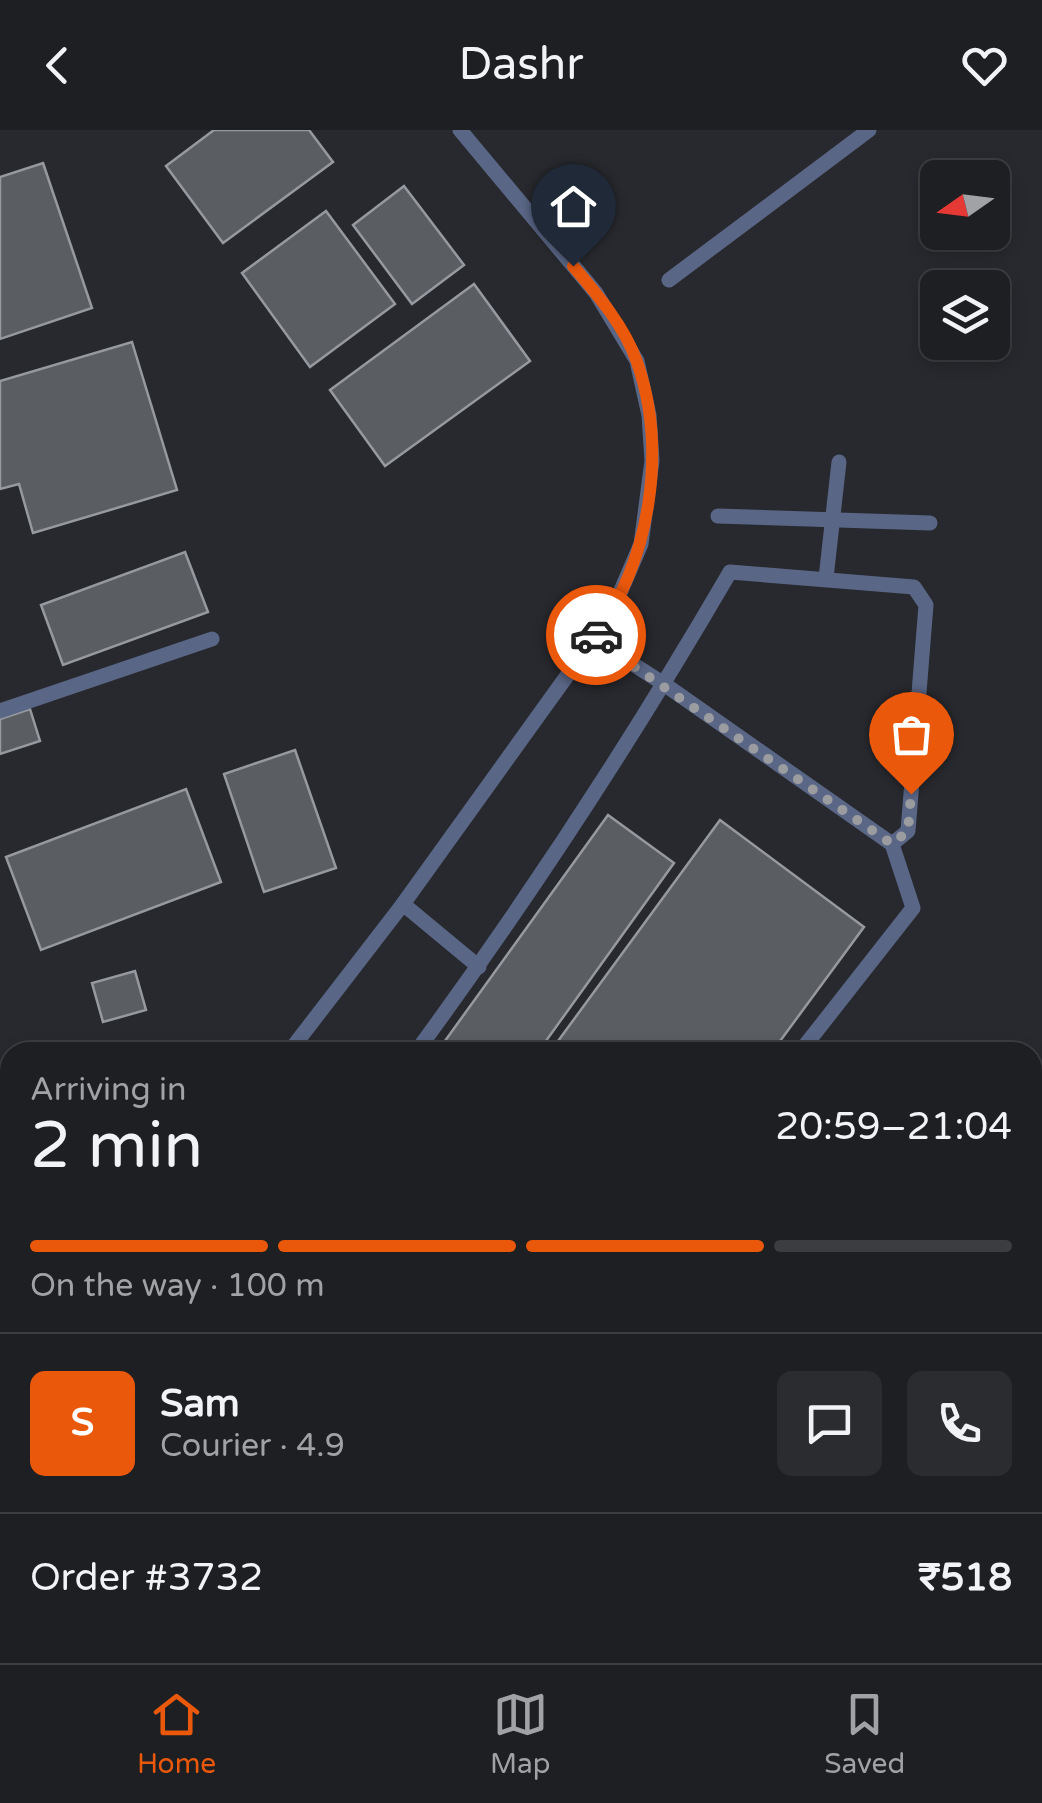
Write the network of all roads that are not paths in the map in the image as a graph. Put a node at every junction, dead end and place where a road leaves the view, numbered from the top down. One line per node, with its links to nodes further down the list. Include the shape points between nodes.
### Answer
1 (460, 130): 10 (lane, via 596,293 637,361 652,461 642,544)
2 (869, 130): 3 (lane)
3 (669, 280)
4 (839, 462): 6 (lane)
5 (718, 516): 6 (lane)
6 (832, 521): 7 (lane); 8 (lane)
7 (930, 522)
8 (826, 578): 11 (lane, via 730,572); 13 (lane, via 914,587 926,605 908,831)
9 (212, 638): 12 (lane)
10 (594, 639): 11 (lane); 14 (lane)
11 (664, 684): 13 (lane); 15 (lane)
12 (0, 711)
13 (892, 844): 18 (lane, via 913,908)
14 (403, 904): 15 (lane); 16 (lane)
15 (479, 967): 17 (lane)
16 (297, 1042)
17 (423, 1042)
18 (808, 1042)

